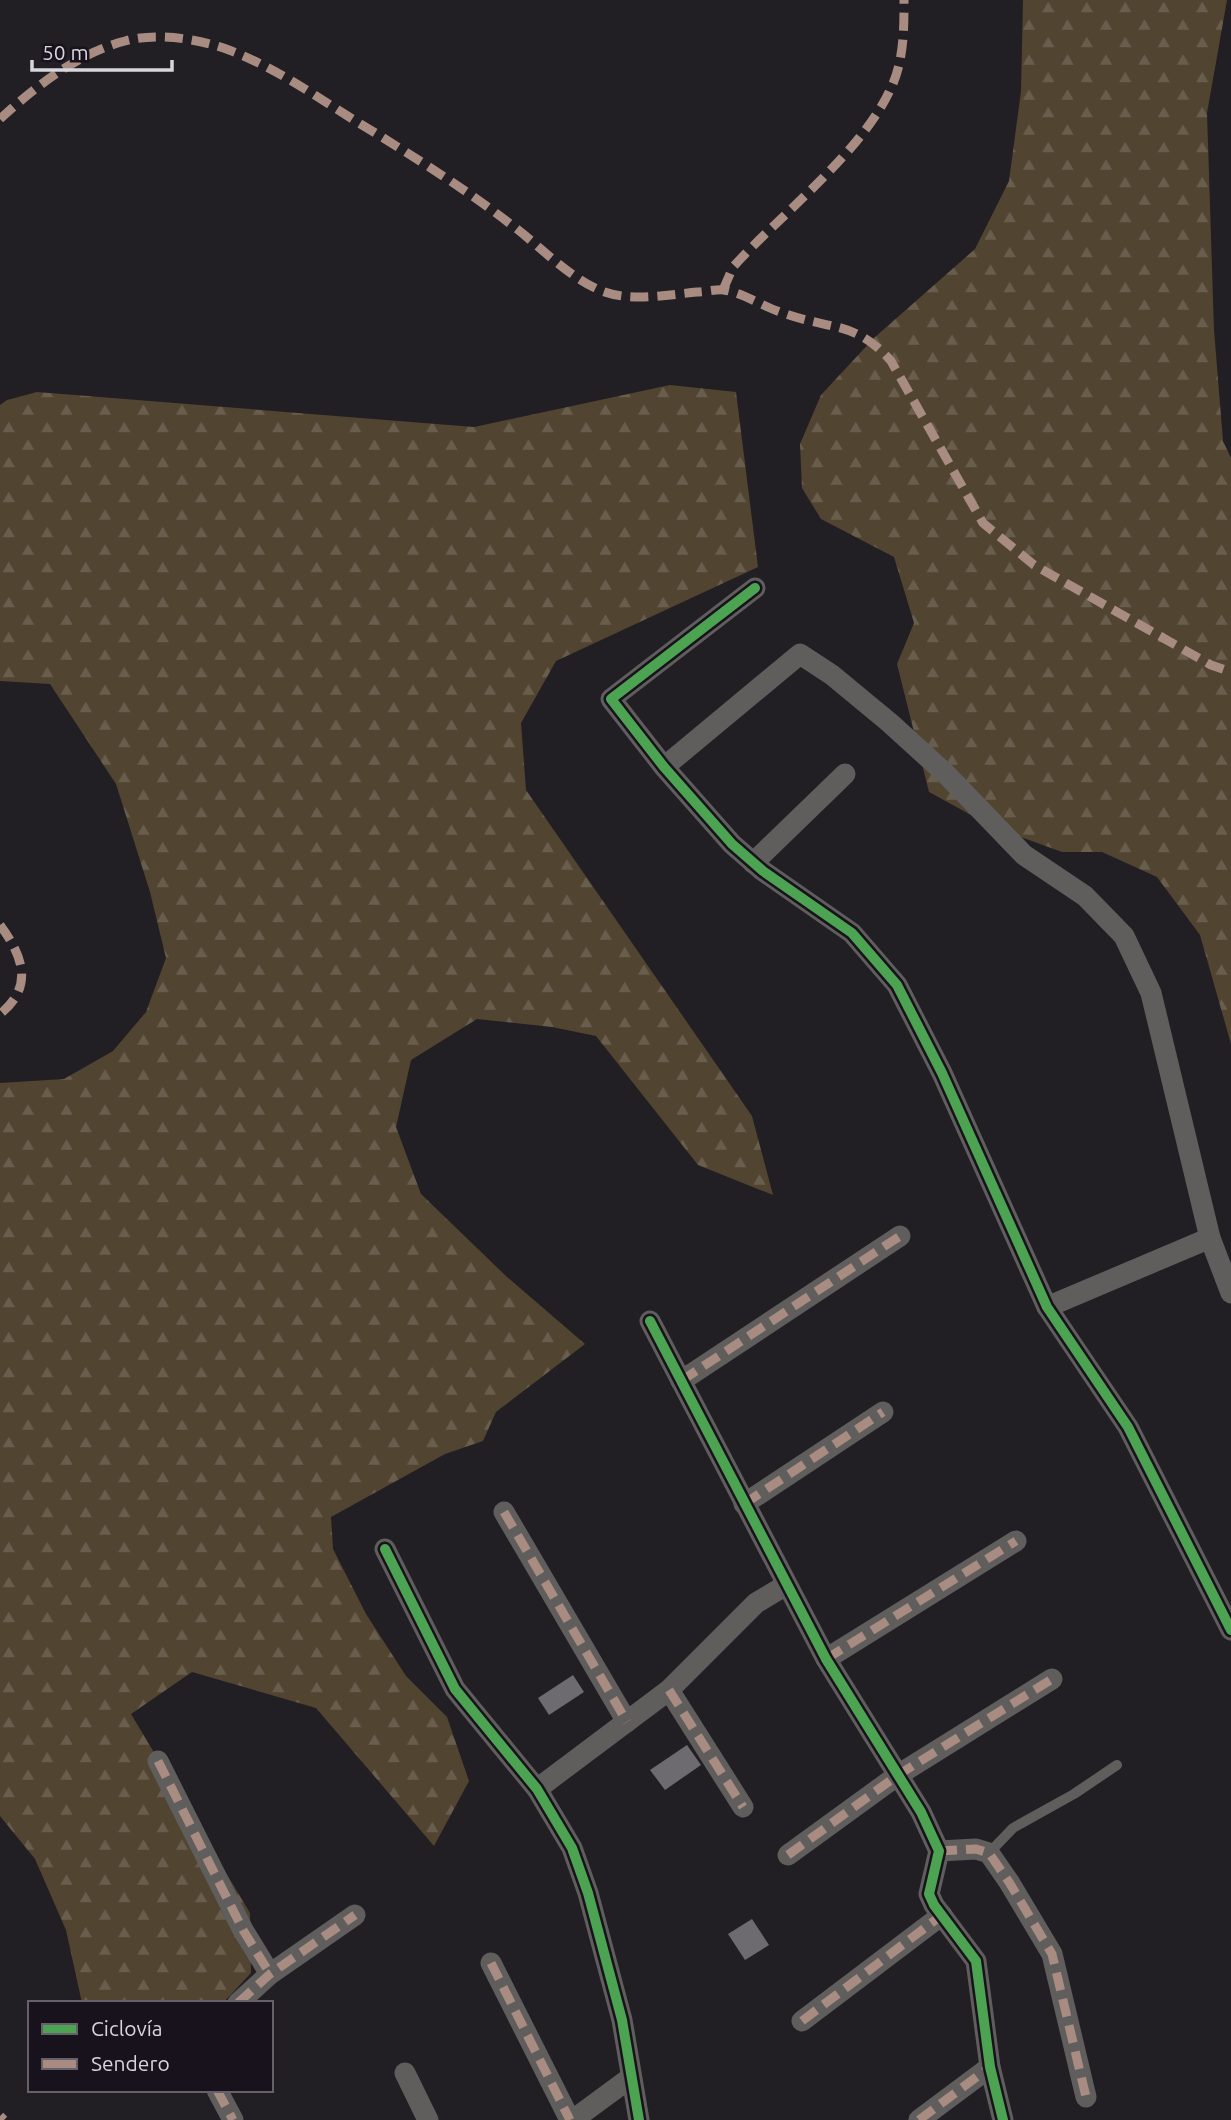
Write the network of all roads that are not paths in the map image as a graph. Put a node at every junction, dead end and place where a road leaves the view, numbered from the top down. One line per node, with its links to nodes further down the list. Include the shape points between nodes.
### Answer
1 (755, 588): 2 (street, via 611,699)
2 (664, 767): 4 (street); 6 (street, via 800,654 890,723 1024,855 1099,908 1135,952 1154,1001)
3 (845, 774): 4 (street)
4 (753, 863): 8 (street, via 852,933 897,985 942,1073)
5 (900, 1236): 10 (street)
6 (1210, 1238): 7 (street); 8 (street)
7 (1231, 1293)
8 (1047, 1307): 17 (street, via 1128,1427)
9 (650, 1321): 10 (street)
10 (681, 1381): 12 (street)
11 (883, 1412): 12 (street)
12 (744, 1504): 16 (street)
13 (504, 1512): 21 (street)
14 (1016, 1541): 18 (street)
15 (385, 1549): 25 (street, via 455,1689)
16 (786, 1585): 18 (street); 20 (street, via 756,1603)
17 (1231, 1630)
18 (826, 1659): 24 (street)
19 (1052, 1679): 24 (street)
20 (669, 1690): 21 (street); 26 (street)
21 (627, 1722): 25 (street)
22 (158, 1761): 33 (street)
23 (1117, 1765): 28 (lane, via 1013,1828)
24 (898, 1775): 27 (street); 29 (street)
25 (537, 1789): 38 (street, via 572,1848 588,1893 622,2020)
26 (743, 1807)
27 (939, 1851): 28 (street); 31 (street, via 929,1894)
28 (989, 1853): 40 (street, via 1052,1954)
29 (788, 1855)
30 (355, 1914): 33 (street)
31 (942, 1915): 35 (street); 36 (street, via 976,1961)
32 (491, 1963): 43 (street)
33 (270, 1974): 34 (street)
34 (240, 2001)
35 (802, 2021)
36 (990, 2067): 45 (street); 46 (street)
37 (405, 2073): 42 (street)
38 (631, 2078): 43 (street); 44 (street)
39 (218, 2092): 41 (street)
40 (1086, 2097)
41 (233, 2120)
42 (428, 2120)
43 (572, 2120)
44 (639, 2120)
45 (919, 2120)
46 (1003, 2120)

